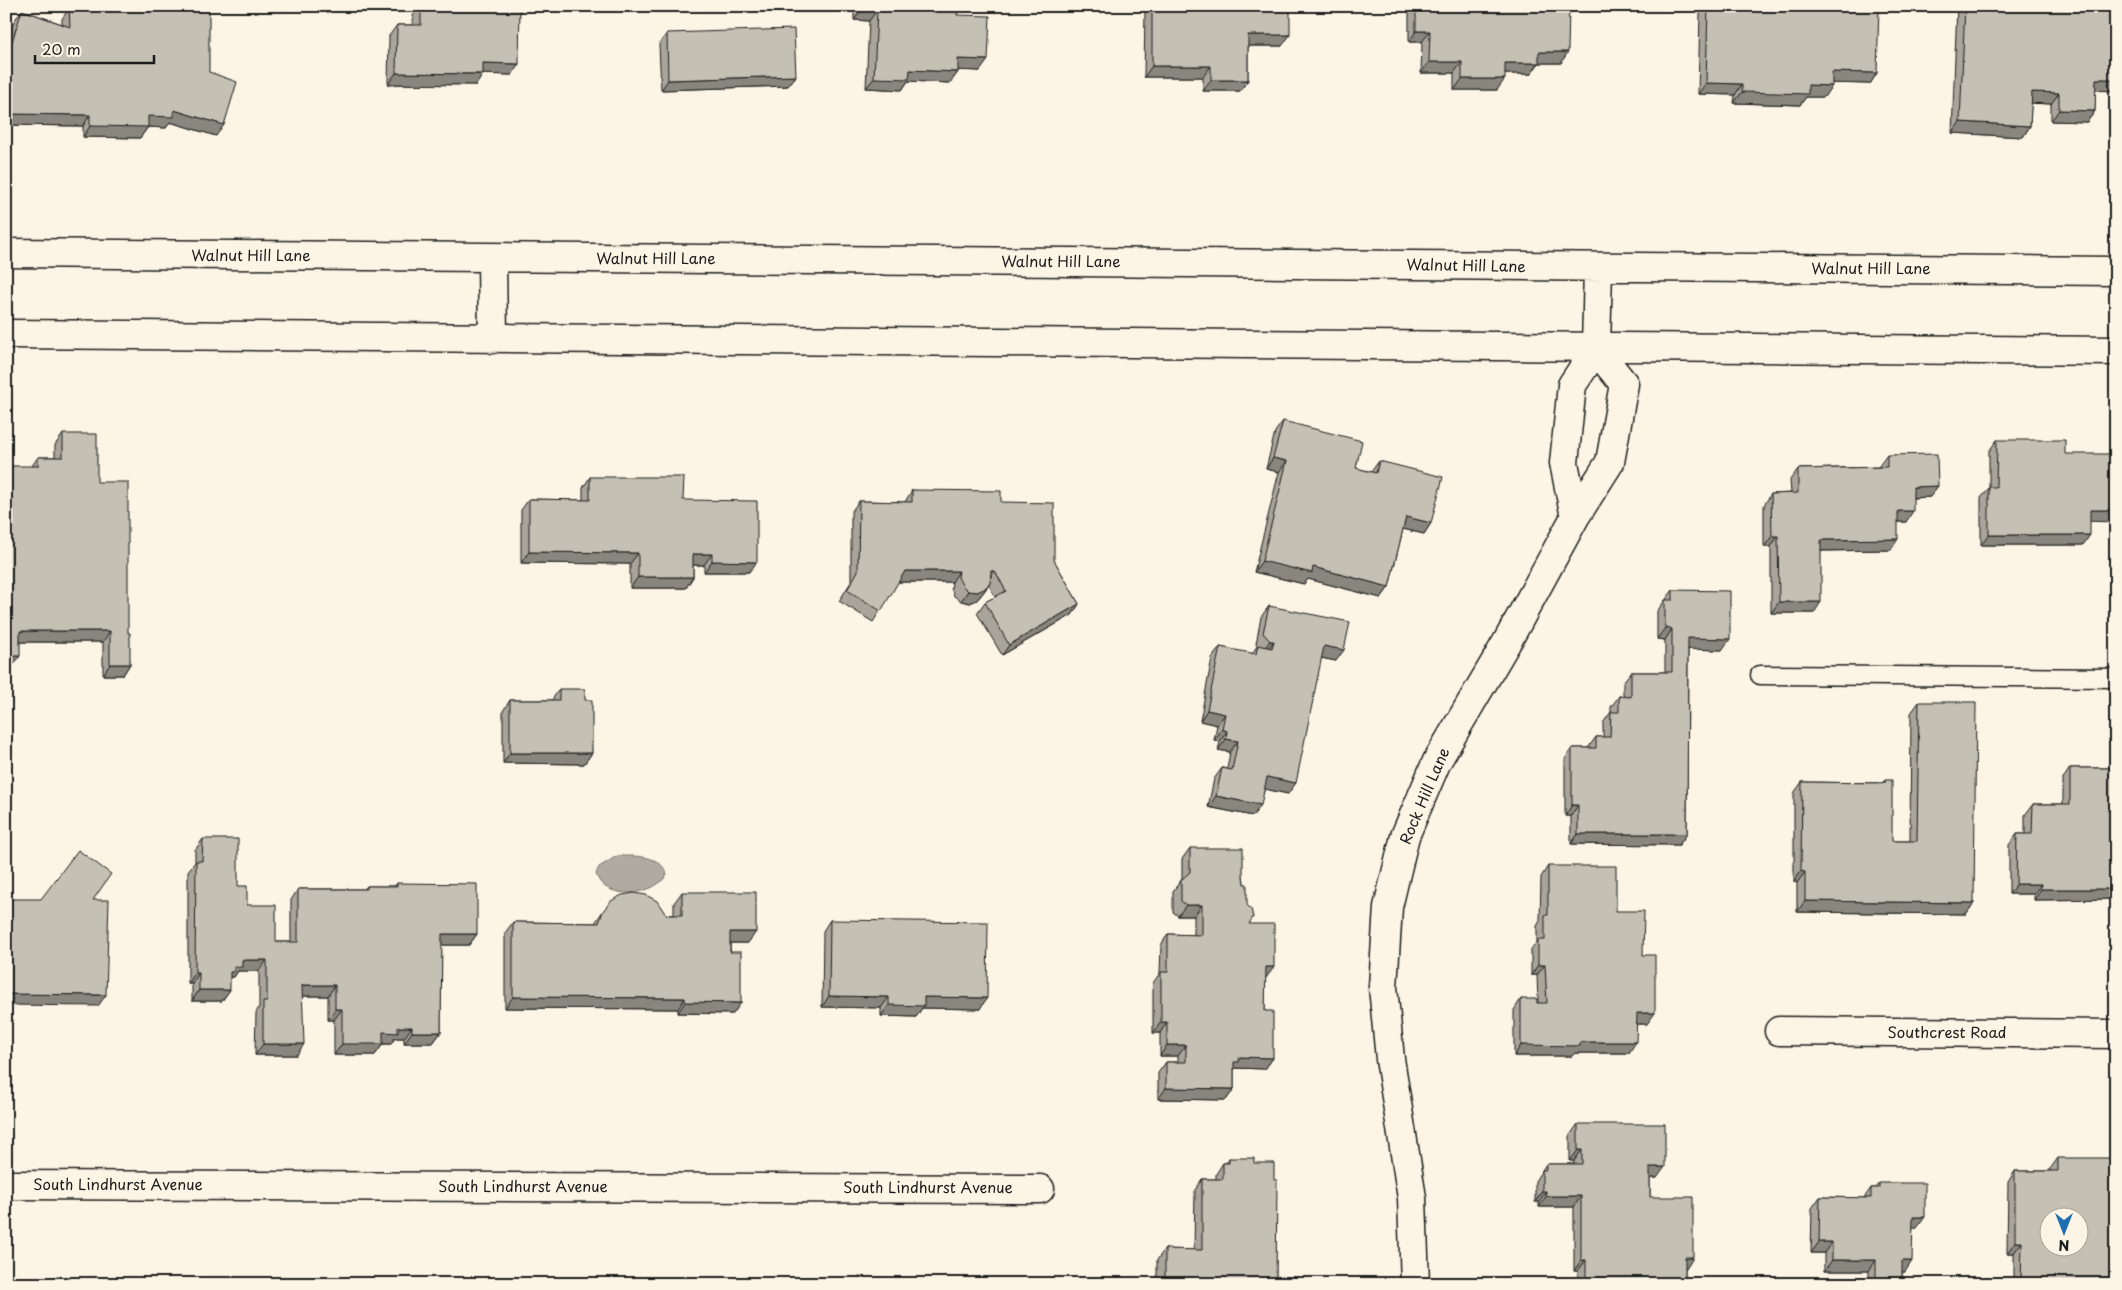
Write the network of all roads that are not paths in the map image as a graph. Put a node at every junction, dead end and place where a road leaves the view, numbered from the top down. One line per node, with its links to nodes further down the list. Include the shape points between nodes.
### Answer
1 (6, 254): 2 (main road, Walnut Hill Lane)
2 (492, 258): 3 (main road, Walnut Hill Lane); 6 (main road)
3 (1598, 268): 4 (main road, Walnut Hill Lane); 7 (main road)
4 (2116, 272)
5 (6, 334): 6 (main road)
6 (493, 339): 7 (main road)
7 (1596, 349): 8 (main road); 9 (main road, via 1572,385 1564,462); 9 (main road, Rock Hill Lane, via 1624,384 1610,462)
8 (2116, 351)
9 (1575, 516): 16 (main road, Rock Hill Lane, via 1437,761 1405,836 1388,907 1383,987 1390,1059 1412,1198)
10 (1760, 675): 11 (lane)
11 (2116, 678)
12 (1779, 1032): 13 (main road, Southcrest Road)
13 (2116, 1034)
14 (6, 1185): 15 (main road, South Lindhurst Avenue)
15 (1040, 1189)
16 (1414, 1284)

